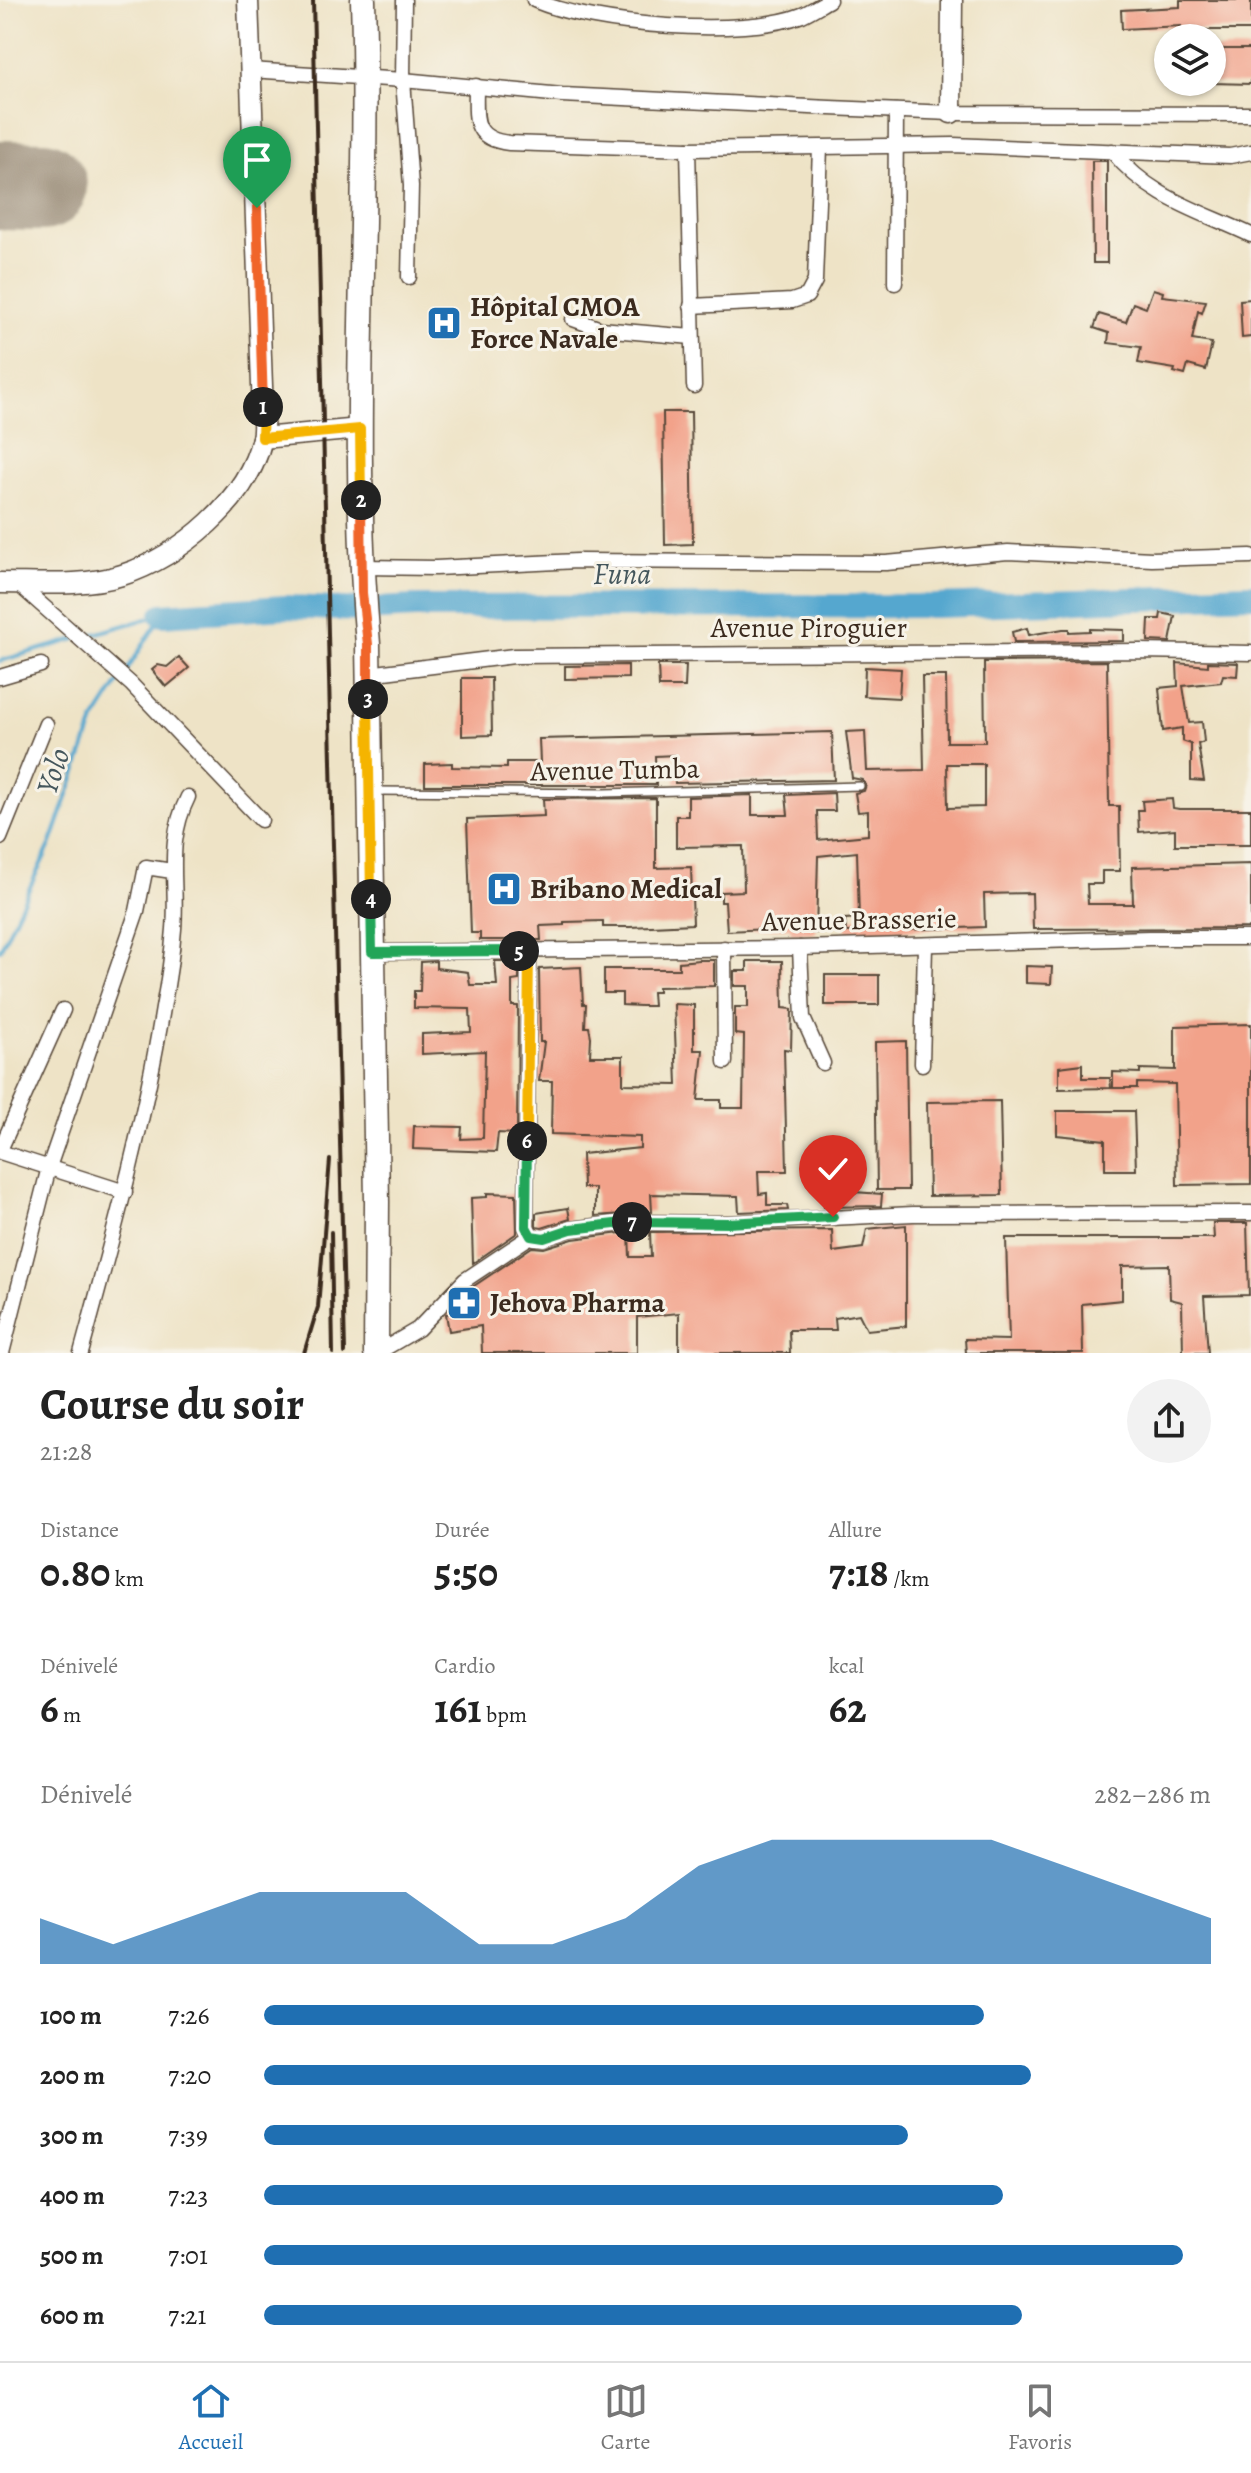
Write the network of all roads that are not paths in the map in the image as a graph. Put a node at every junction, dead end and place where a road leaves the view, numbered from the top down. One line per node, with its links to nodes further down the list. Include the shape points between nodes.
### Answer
1 (248, 0): 7 (main road)
2 (363, 0): 8 (main road)
3 (404, 0): 9 (street)
4 (534, 0): 5 (street, via 553,9 627,23 745,26 801,15)
5 (829, 0)
6 (952, 0): 12 (main road)
7 (250, 70): 8 (street); 27 (main road)
8 (366, 77): 9 (street); 26 (main road)
9 (403, 80): 10 (street); 20 (street, via 411,186)
10 (476, 86): 11 (street); 16 (street, via 478,126 493,140)
11 (896, 111): 12 (street); 14 (street)
12 (951, 113): 13 (street)
13 (1251, 114)
14 (896, 146): 15 (street); 17 (street); 21 (street)
15 (820, 148): 16 (street); 22 (street, via 815,281 807,296)
16 (688, 149): 22 (street)
17 (1112, 151): 18 (street, via 1230,156); 19 (street, via 1129,173 1171,201)
18 (1251, 152)
19 (1251, 235)
20 (409, 277)
21 (895, 283)
22 (691, 306): 24 (street)
23 (573, 319): 24 (street, via 601,329)
24 (692, 337): 25 (street)
25 (694, 386)
26 (360, 429): 27 (main road); 29 (main road)
27 (262, 438): 30 (main road, via 221,512 169,554 123,575 90,581)
28 (1251, 556): 29 (street, via 1152,559 1008,552 886,563 590,561)
29 (363, 567): 33 (main road)
30 (9, 583): 39 (street, via 131,684)
31 (1251, 653): 33 (street, Avenue Piroguier, via 514,656)
32 (41, 665): 34 (street)
33 (368, 674): 37 (main road)
34 (0, 677)
35 (46, 724): 40 (street)
36 (860, 786): 37 (lane, Avenue Tumba, via 556,794)
37 (370, 791): 47 (main road)
38 (188, 797): 41 (street, via 180,812)
39 (261, 820)
40 (0, 838)
41 (172, 871): 53 (street, via 146,867 137,911); 54 (street, via 175,927 164,1006)
42 (1251, 938): 43 (street, Avenue Brasserie)
43 (925, 946): 45 (street, Avenue Brasserie); 51 (street)
44 (724, 948): 45 (street, Avenue Brasserie); 46 (street, Avenue Brasserie); 49 (street)
45 (800, 948): 50 (street, via 803,1018)
46 (529, 951): 47 (street, Avenue Brasserie); 56 (street, via 526,1227)
47 (372, 952): 59 (main road)
48 (63, 1010): 52 (street)
49 (725, 1062)
50 (823, 1063)
51 (922, 1064)
52 (0, 1151): 53 (street)
53 (49, 1167): 54 (street); 57 (street)
54 (125, 1192): 58 (street)
55 (1251, 1213): 56 (street, via 629,1222)
56 (531, 1236): 59 (street, via 465,1280 418,1329)
57 (2, 1353)
58 (81, 1353)
59 (376, 1353)

